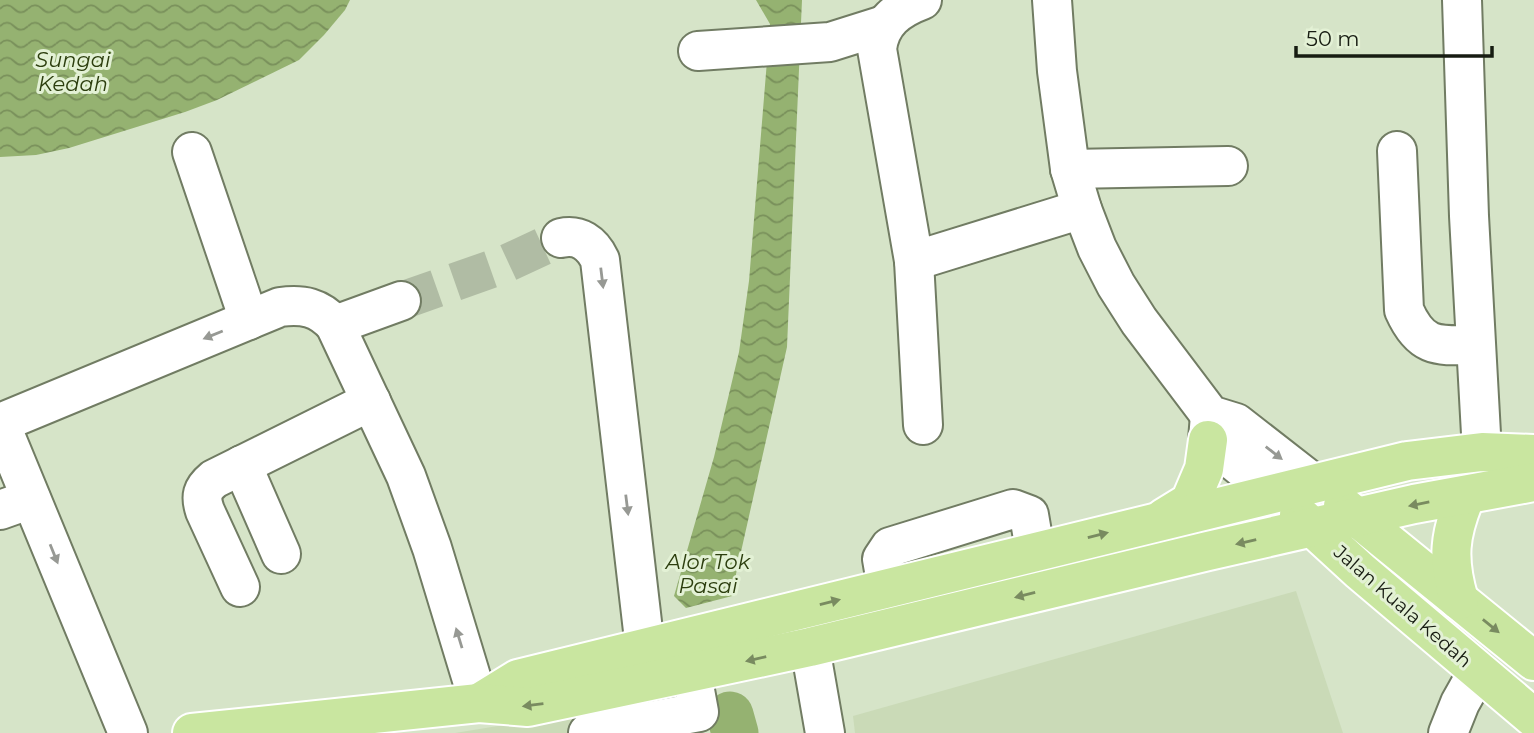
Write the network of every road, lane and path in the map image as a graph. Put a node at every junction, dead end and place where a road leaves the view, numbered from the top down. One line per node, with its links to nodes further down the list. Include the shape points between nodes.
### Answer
1 (922, 0): 4 (street, via 902,8)
2 (1052, 0): 9 (street)
3 (1462, 0): 16 (street)
4 (884, 25): 5 (street, via 830,42); 12 (street, via 878,60)
5 (698, 51)
6 (1397, 151): 16 (street, via 1404,310 1412,328 1424,338 1440,345)
7 (192, 152): 14 (street)
8 (1228, 166): 9 (street)
9 (1070, 169): 10 (street)
10 (1082, 209): 12 (street); 20 (street, via 1122,294)
11 (561, 238): 36 (street, one-way to 36, via 584,240 600,260)
12 (914, 261): 19 (street)
13 (401, 301): 15 (street)
14 (249, 320): 15 (street, via 297,305 325,314); 18 (street, one-way to 18)
15 (335, 325): 17 (street)
16 (1474, 345): 21 (street)
17 (371, 401): 23 (street); 40 (street, one-way to 17, via 432,548 406,476)
18 (0, 423): 28 (street)
19 (923, 425)
20 (1209, 428): 25 (street, one-way to 25, via 1236,423); 26 (street); 30 (main road, via 1204,469 1191,502)
21 (1482, 452): 22 (main road); 25 (main road, via 1407,461)
22 (1534, 454)
23 (242, 465): 32 (street); 33 (street, via 214,479 201,499)
24 (1534, 482): 27 (main road)
25 (1313, 483): 26 (main road); 29 (main road, Jalan Kuala Kedah)
26 (1273, 493): 30 (main road); 31 (main road, Jalan Kuala Kedah)
27 (1466, 495): 29 (main road, one-way to 29); 34 (main road, via 1450,547 1451,574)
28 (16, 505): 45 (street, one-way to 45)
29 (1358, 517): 31 (main road); 34 (main road, Jalan Kuala Kedah)
30 (1162, 519): 36 (main road, one-way to 30)
31 (1313, 527): 35 (main road, one-way to 35); 38 (main road, Jalan Kuala Kedah)
32 (281, 554)
33 (240, 587)
34 (1459, 600): 37 (main road, Jalan Kuala Kedah, one-way to 37)
35 (810, 647): 39 (main road, one-way to 39); 47 (street)
36 (645, 648): 40 (main road, via 518,679)
37 (1534, 661)
38 (1478, 671): 41 (main road, Jalan Kuala Kedah); 48 (street)
39 (692, 674): 40 (main road, one-way to 40, via 528,707); 42 (street)
40 (479, 703): 43 (main road)
41 (1534, 718)
42 (701, 722): 46 (street)
43 (379, 723): 44 (main road)
44 (209, 732)
45 (128, 733)
46 (588, 733)
47 (825, 733)
48 (1448, 733)

